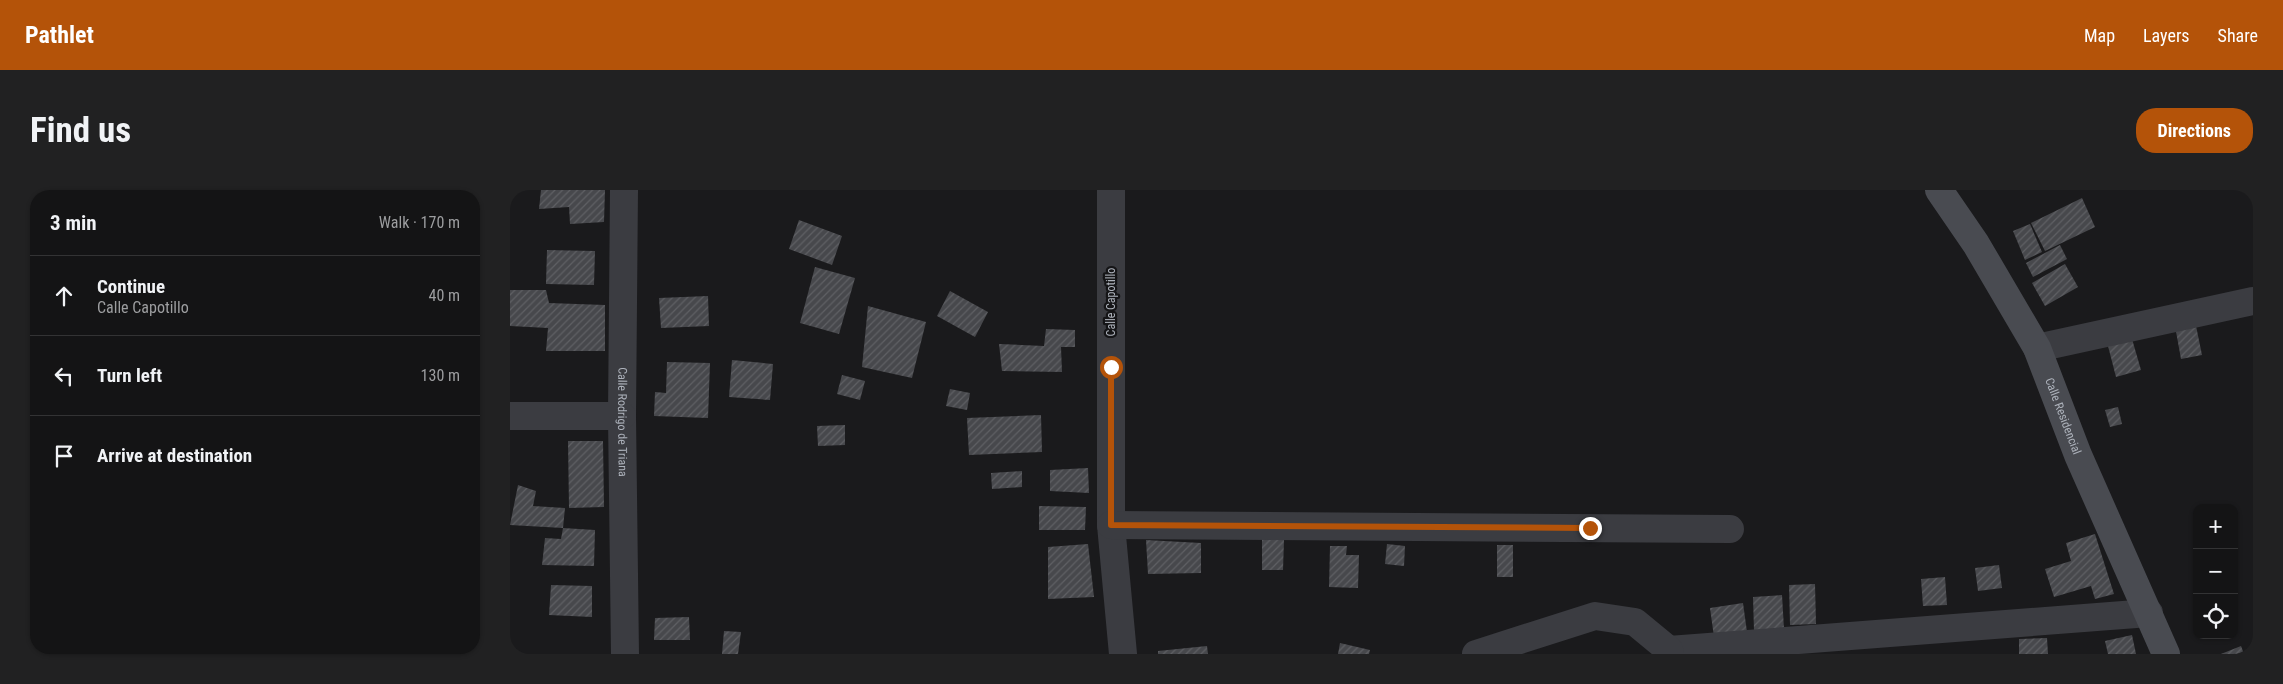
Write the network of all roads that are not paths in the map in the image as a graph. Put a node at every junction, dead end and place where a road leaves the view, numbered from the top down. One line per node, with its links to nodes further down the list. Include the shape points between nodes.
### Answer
1 (624, 190): 7 (street, Calle Rodrigo de Triana)
2 (1111, 190): 8 (street, Calle Capotillo)
3 (1939, 190): 5 (main road, Calle Residencial, via 1976,244)
4 (2253, 302): 5 (street)
5 (2037, 348): 10 (main road, Calle Residencial, via 2078,454)
6 (510, 416): 7 (street)
7 (622, 416): 12 (street, Calle Rodrigo de Triana)
8 (1111, 525): 9 (street); 13 (street, Calle Capotillo)
9 (1730, 529)
10 (2149, 613): 11 (street); 15 (main road, Calle Residencial)
11 (1669, 652): 14 (street, via 1635,622 1595,616)
12 (625, 654)
13 (1123, 654)
14 (1476, 654)
15 (2166, 654)

